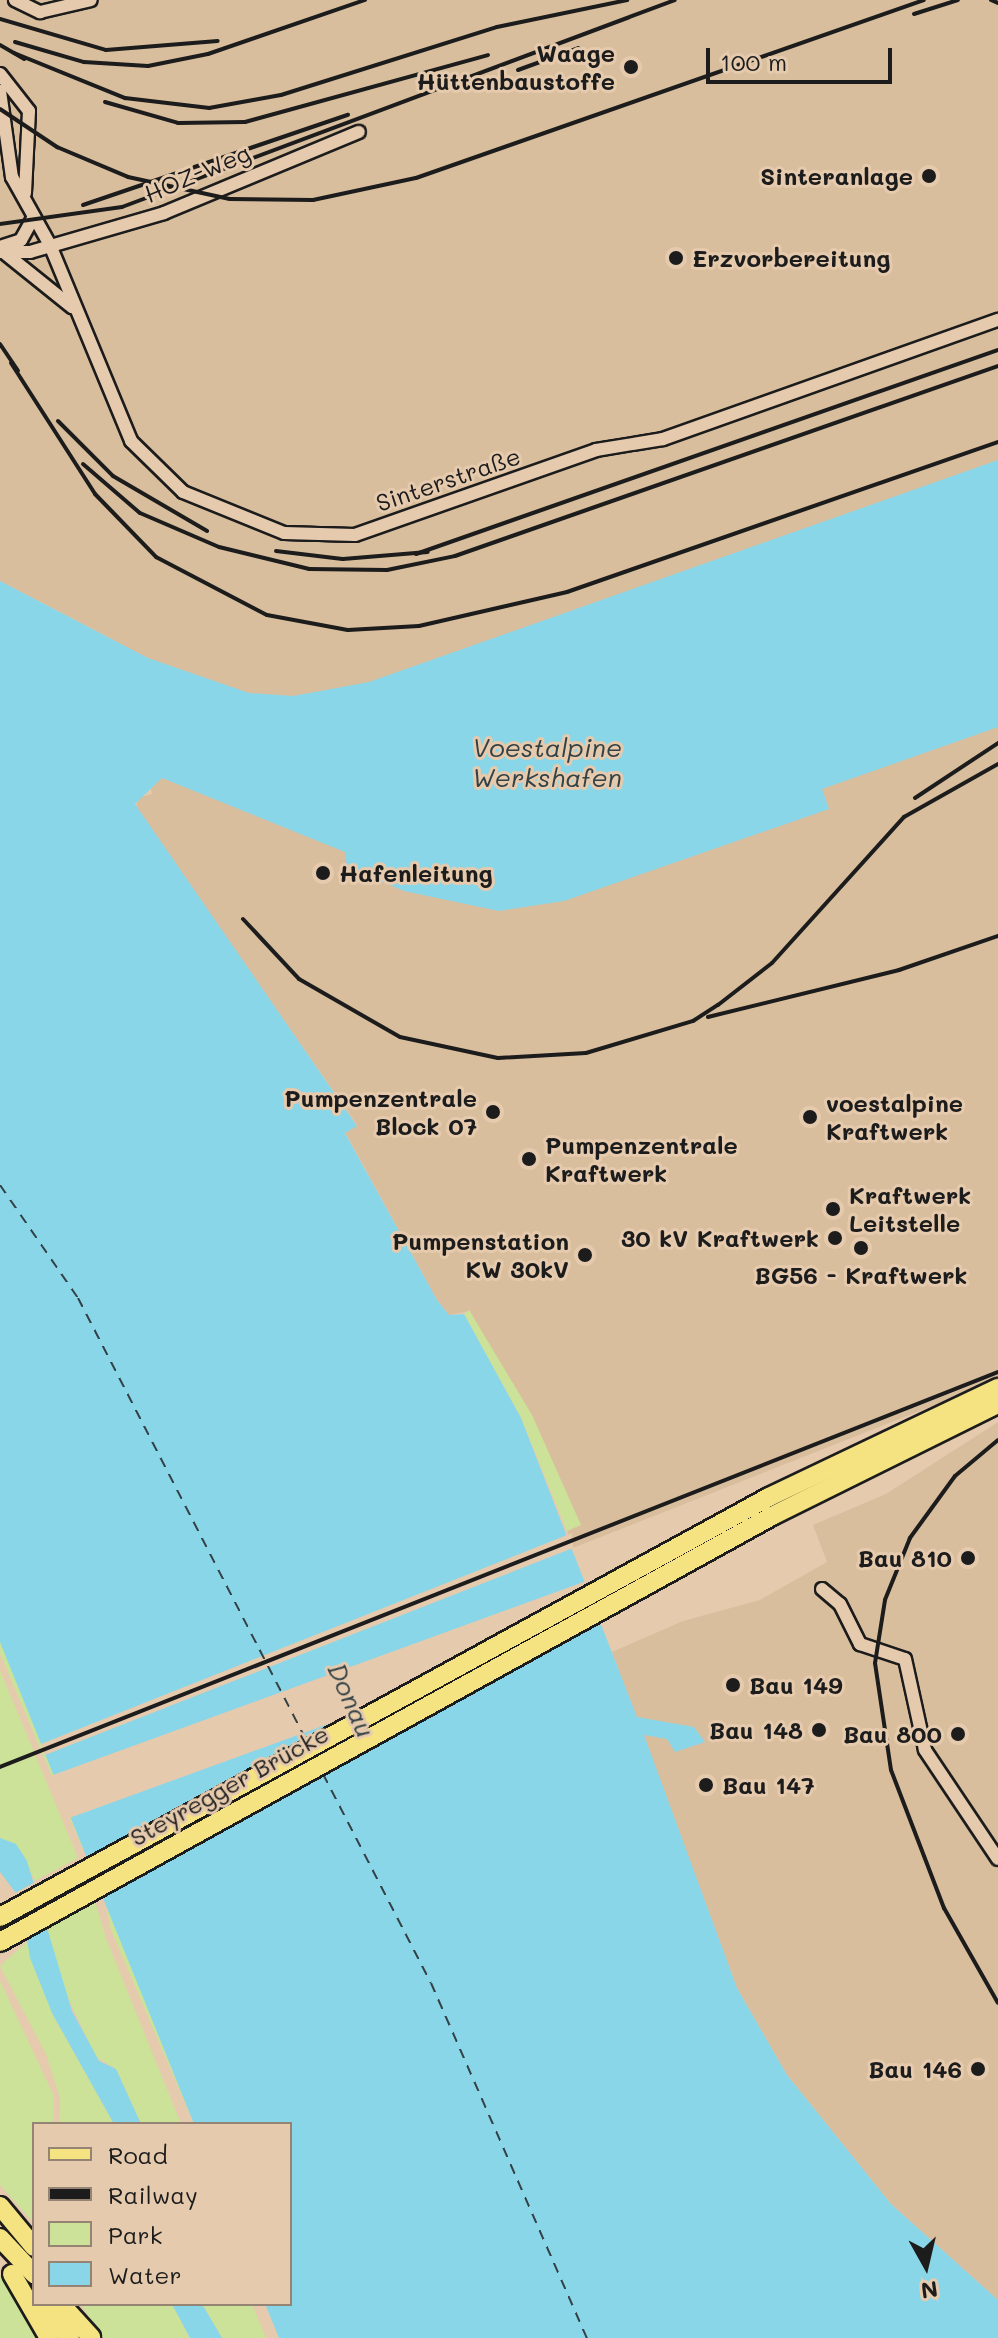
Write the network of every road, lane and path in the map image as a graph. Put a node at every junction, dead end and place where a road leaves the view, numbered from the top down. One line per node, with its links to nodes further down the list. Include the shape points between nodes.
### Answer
1 (15, 0): 2 (street, via 40,12)
2 (91, 0)
3 (0, 74): 6 (street, via 29,111)
4 (0, 91): 6 (street, via 9,169)
5 (359, 132): 8 (street, HOZ-Weg, via 187,205)
6 (25, 193): 7 (street, Sinterstraße)
7 (33, 218): 8 (street, Sinterstraße); 9 (street, via 21,240)
8 (50, 245): 9 (street, HOZ-Weg); 10 (street, Sinterstraße)
9 (1, 251): 10 (street, via 48,281)
10 (80, 315): 11 (street, Sinterstraße, via 121,424 162,478 284,533 328,539 596,450 663,439)
11 (998, 320)
12 (998, 1388): 14 (main road)
13 (998, 1404): 14 (main road)
14 (690, 1550): 17 (main road, Steyregger Brücke); 18 (main road, Steyregger Brücke)
15 (822, 1589): 16 (street, via 840,1604 860,1644 905,1659 925,1750)
16 (998, 1859)
17 (0, 1917)
18 (0, 1942)
19 (0, 2206): 21 (main road)
20 (0, 2238): 23 (main road)
21 (32, 2245)
22 (6, 2268): 24 (main road); 29 (main road)
23 (32, 2272)
24 (32, 2294)
25 (44, 2306): 30 (main road)
26 (63, 2306): 28 (main road)
27 (75, 2306): 28 (main road)
28 (91, 2337)
29 (49, 2338)
30 (70, 2338)

